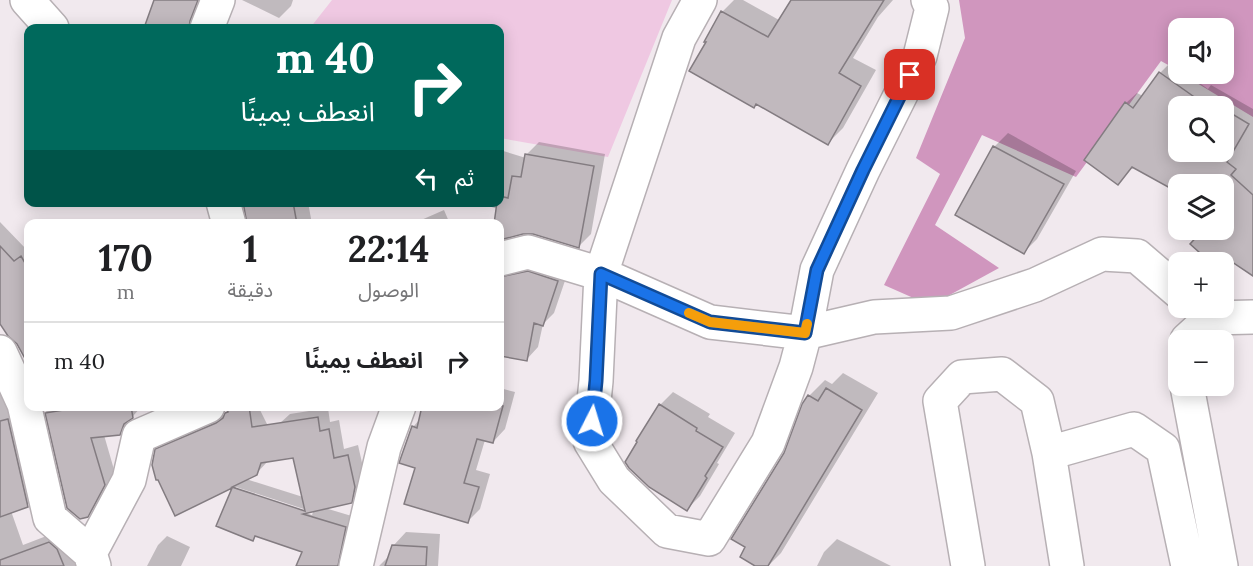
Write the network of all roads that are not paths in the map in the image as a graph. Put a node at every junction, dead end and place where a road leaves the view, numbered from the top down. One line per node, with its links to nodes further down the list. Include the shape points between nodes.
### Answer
1 (27, 0): 5 (street)
2 (218, 0): 6 (street)
3 (700, 0): 8 (street, via 679,38)
4 (928, 0): 12 (street, via 932,8 920,56 817,270)
5 (48, 24)
6 (209, 24)
7 (504, 258): 8 (street, via 528,252)
8 (601, 274): 12 (street, via 710,322); 12 (street, via 591,441 614,480 667,531 709,539 768,443)
9 (1168, 282): 12 (street, via 1137,255 1102,254 1035,285 951,313 874,317)
10 (1234, 315): 11 (street)
11 (1253, 317)
12 (805, 333)
13 (0, 352): 15 (street)
14 (1189, 396): 19 (street)
15 (24, 404)
16 (26, 411): 22 (street, via 50,518)
17 (196, 411): 22 (street, via 139,436 129,480)
18 (397, 411): 23 (street, via 384,447)
19 (1199, 448): 20 (street); 27 (street)
20 (1163, 449): 21 (street, via 1134,429); 26 (street)
21 (1048, 453): 24 (street, via 1037,401 1002,374 962,377 940,400); 25 (street)
22 (92, 560)
23 (356, 566)
24 (968, 566)
25 (1067, 566)
26 (1188, 566)
27 (1221, 566)

